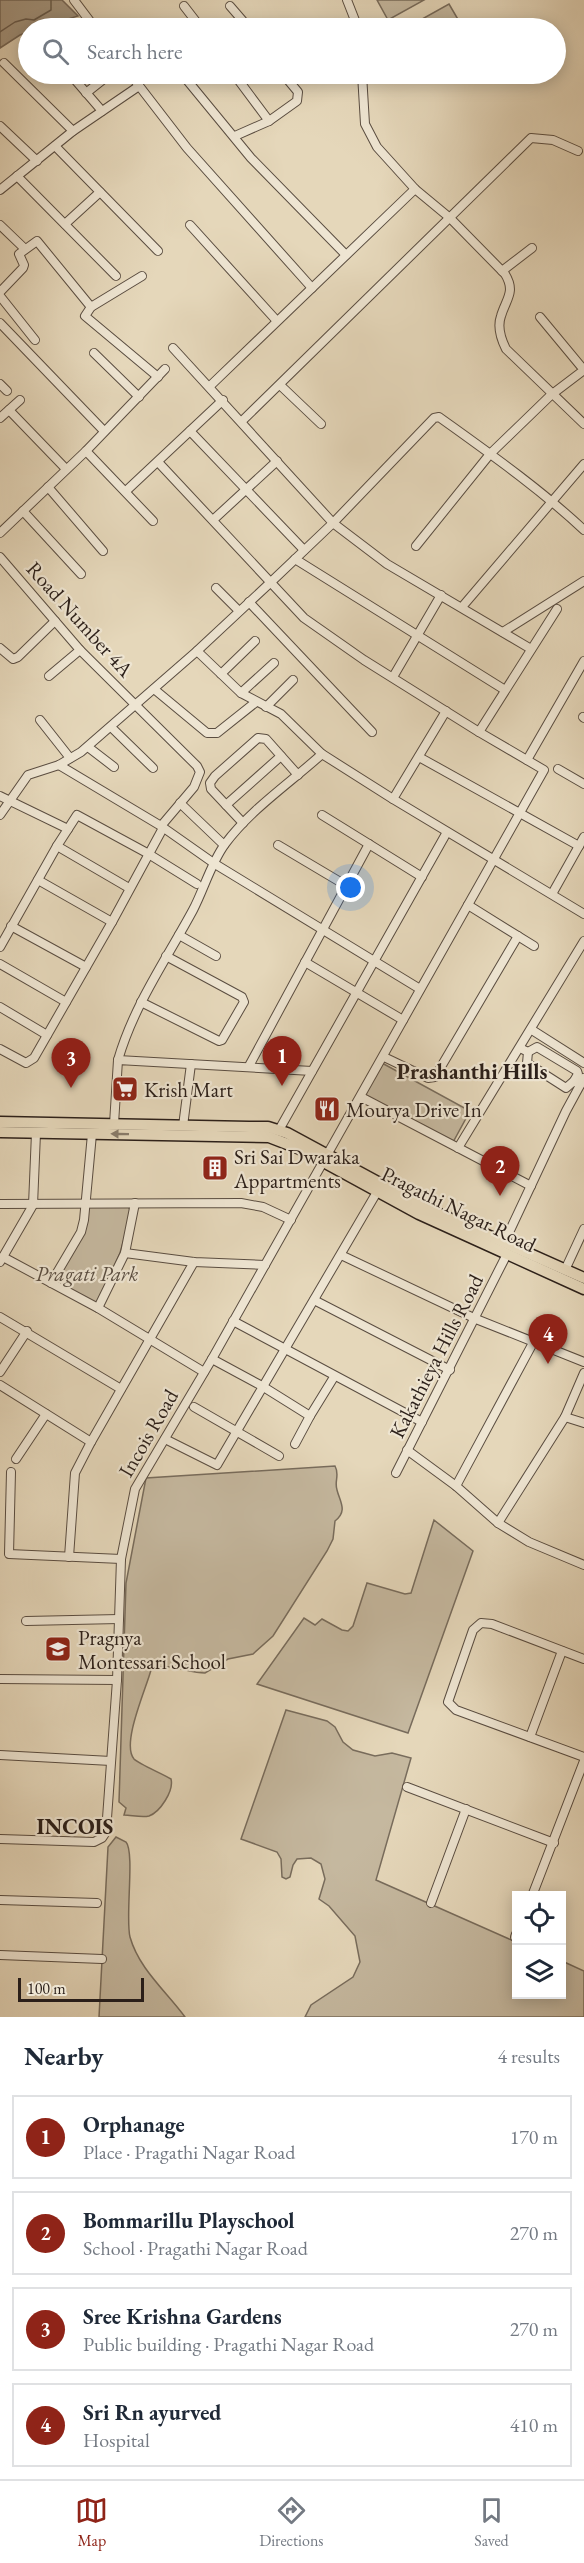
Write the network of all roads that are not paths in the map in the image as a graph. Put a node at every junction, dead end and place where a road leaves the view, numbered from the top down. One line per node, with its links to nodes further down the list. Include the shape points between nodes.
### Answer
1 (74, 0): 5 (street)
2 (347, 0): 8 (street)
3 (184, 6): 6 (street)
4 (230, 6): 7 (street)
5 (88, 18)
6 (193, 18)
7 (240, 18)
8 (354, 18)
9 (4, 63): 10 (street)
10 (18, 77)
11 (25, 84): 23 (street)
12 (78, 84): 19 (street)
13 (97, 84): 19 (street)
14 (191, 84): 24 (street)
15 (241, 84): 21 (street)
16 (290, 84): 21 (street, via 299,96 297,101)
17 (363, 84): 29 (street, via 365,124 376,147)
18 (139, 86): 20 (street); 43 (street, via 188,148)
19 (86, 93): 20 (street)
20 (102, 111): 23 (street)
21 (269, 121): 24 (street)
22 (0, 126): 27 (street)
23 (73, 131): 25 (street)
24 (235, 136): 39 (street, via 251,158)
25 (55, 146): 27 (street); 31 (street)
26 (578, 151): 32 (street, via 553,140 531,138)
27 (37, 161): 28 (street)
28 (17, 176): 30 (street); 33 (street)
29 (415, 189): 32 (street); 39 (street)
30 (0, 190)
31 (100, 192): 33 (street); 38 (street)
32 (450, 218): 40 (street); 55 (street)
33 (65, 224): 41 (street)
34 (0, 225): 37 (street)
35 (190, 225): 47 (street)
36 (532, 248): 40 (street)
37 (25, 249): 44 (street, via 19,254 24,265); 45 (street, via 34,241 40,243)
38 (158, 251)
39 (346, 255): 43 (street)
40 (501, 271): 58 (street, via 511,284 500,318 500,337 506,349)
41 (116, 276)
42 (142, 276): 45 (street)
43 (312, 288): 47 (street)
44 (0, 295): 49 (street)
45 (91, 307): 53 (street, via 85,316)
46 (540, 317): 58 (street, via 584,370)
47 (276, 320): 56 (street)
48 (0, 322): 68 (street)
49 (35, 340)
50 (174, 348): 56 (street)
51 (94, 353): 59 (street)
52 (165, 369): 53 (street)
53 (158, 376): 59 (street)
54 (0, 384): 57 (street)
55 (280, 385): 64 (street); 65 (street)
56 (210, 386): 61 (street)
57 (8, 391)
58 (551, 395): 66 (street); 70 (street)
59 (139, 397): 68 (street)
60 (20, 400): 62 (street)
61 (223, 400): 64 (street); 67 (street)
62 (9, 410): 63 (street); 74 (street)
63 (0, 418)
64 (242, 422): 71 (street)
65 (321, 424)
66 (584, 424)
67 (190, 431): 72 (street); 78 (street)
68 (104, 432): 69 (street)
69 (86, 451): 74 (street); 79 (street)
70 (490, 454): 80 (street); 84 (street, via 439,417 434,418); 87 (street)
71 (277, 461): 78 (street); 84 (street)
72 (158, 462): 79 (street); 82 (street)
73 (584, 464): 75 (street)
74 (66, 469): 77 (street)
75 (576, 473): 76 (street); 80 (street)
76 (584, 480)
77 (48, 487): 81 (street); 88 (street)
78 (247, 490): 82 (street); 89 (street)
79 (126, 491): 83 (street)
80 (551, 500): 85 (street); 98 (street)
81 (23, 511): 86 (street); 92 (street)
82 (213, 520): 94 (street)
83 (153, 521)
84 (333, 523): 89 (street); 96 (street, via 387,564)
85 (584, 530)
86 (0, 533)
87 (416, 546)
88 (103, 550)
89 (304, 550): 91 (street)
90 (0, 557): 101 (street, Road Number 4A)
91 (295, 559): 94 (street); 103 (street)
92 (81, 574)
93 (584, 581): 102 (street)
94 (271, 582): 97 (street); 113 (street, via 304,618)
95 (216, 588): 100 (street)
96 (441, 595): 98 (street); 103 (street)
97 (249, 602): 100 (street); 124 (street)
98 (462, 607): 102 (street)
99 (557, 609): 106 (street)
100 (238, 611): 108 (street)
101 (55, 621): 105 (street, via 18,657 8,657); 107 (street, Road Number 4A)
102 (503, 632): 106 (street)
103 (417, 636): 113 (street); 116 (street)
104 (255, 641): 111 (street)
105 (0, 648)
106 (531, 649): 116 (street)
107 (80, 651): 112 (street); 119 (street, Road Number 4A)
108 (197, 651): 111 (street); 115 (street)
109 (584, 661): 131 (street)
110 (274, 663): 117 (street)
111 (221, 674): 117 (street)
112 (49, 676)
113 (393, 677): 121 (street)
114 (293, 680): 120 (street)
115 (154, 689): 118 (street, via 211,734); 119 (street)
116 (505, 690): 125 (street)
117 (241, 693): 118 (street)
118 (256, 702): 120 (street)
119 (134, 705): 123 (street); 141 (street, Road Number 4A, via 197,766 199,778)
120 (266, 707): 127 (street, via 290,722)
121 (446, 711): 125 (street); 129 (street)
122 (40, 720): 130 (street)
123 (111, 727): 126 (street); 134 (street)
124 (372, 732)
125 (478, 732): 131 (street)
126 (88, 747): 130 (street); 133 (street)
127 (322, 754): 136 (street); 139 (street)
128 (281, 756): 136 (street); 142 (street); 142 (street, via 266,739 258,738 215,776 211,789)
129 (419, 757): 139 (street); 143 (street)
130 (70, 758): 132 (street)
131 (527, 760): 143 (street, Incois Road, via 544,770)
132 (59, 765): 140 (street, via 28,775); 147 (street)
133 (114, 767)
134 (153, 768)
135 (558, 769): 137 (street)
136 (298, 775): 146 (street)
137 (584, 784)
138 (0, 796): 140 (street)
139 (393, 799): 149 (street)
140 (8, 801): 144 (street); 148 (street)
141 (180, 803): 147 (street, Road Number 4A); 152 (street)
142 (226, 806): 146 (street)
143 (518, 813): 155 (street); 157 (street, Incois Road)
144 (0, 815)
145 (322, 815): 151 (street)
146 (243, 823): 152 (street)
147 (162, 827): 156 (street, Road Number 4A); 158 (street)
148 (68, 829): 154 (street); 156 (street, via 77,815)
149 (447, 832): 157 (street); 159 (street)
150 (584, 837): 155 (street)
151 (369, 844): 159 (street); 162 (street)
152 (224, 845): 158 (street)
153 (278, 845): 162 (street)
154 (57, 846): 160 (street); 163 (street)
155 (579, 846): 164 (street)
156 (147, 853): 161 (street); 163 (street, Road Number 4A)
157 (495, 859): 164 (street); 165 (street, Incois Road)
158 (215, 864): 169 (street); 170 (street)
159 (422, 877): 177 (street)
160 (38, 880): 167 (street); 168 (street)
161 (197, 884)
162 (347, 886): 169 (street)
163 (129, 888): 167 (street, Road Number 4A)
164 (552, 894): 166 (street)
165 (468, 905): 171 (street); 181 (street, Incois Road)
166 (584, 914)
167 (112, 922): 180 (street, Road Number 4A)
168 (11, 926): 174 (street); 180 (street)
169 (324, 929): 177 (street); 178 (street)
170 (179, 935): 175 (street); 176 (street)
171 (518, 936): 173 (street); 191 (street, via 435,1077 428,1078)
172 (584, 941): 187 (street)
173 (534, 946)
174 (0, 947)
175 (166, 956): 184 (street); 184 (street, via 242,997 244,1002 219,1041)
176 (216, 956)
177 (374, 962): 181 (street); 182 (street)
178 (305, 963): 182 (street); 195 (street)
179 (0, 964): 183 (street)
180 (86, 967): 183 (street, Road Number 4A)
181 (420, 989): 186 (street, Incois Road)
182 (356, 993): 186 (street); 196 (street)
183 (66, 1002): 188 (street, Road Number 4A)
184 (141, 1002): 192 (street, via 125,1034)
185 (0, 1006): 188 (street)
186 (403, 1020): 191 (street, Incois Road)
187 (532, 1030): 190 (street); 193 (street)
188 (47, 1035): 189 (street, Road Number 4A, via 31,1062)
189 (0, 1049)
190 (524, 1050): 197 (street, via 537,1047 577,1071); 197 (street, via 527,1063 566,1088); 206 (street)
191 (384, 1057): 198 (street, Incois Road)
192 (118, 1060): 194 (street); 200 (street)
193 (584, 1063)
194 (191, 1064): 195 (street); 201 (street)
195 (249, 1066): 196 (street)
196 (312, 1071): 202 (street)
197 (579, 1082): 208 (street)
198 (361, 1097): 206 (street); 207 (street, Incois Road)
199 (0, 1122): 200 (main road, Pragathi Nagar Road)
200 (114, 1124): 201 (main road, Pragathi Nagar Road)
201 (183, 1126): 202 (main road, Pragathi Nagar Road)
202 (279, 1130): 207 (main road, Pragathi Nagar Road, via 303,1140)
203 (0, 1132): 204 (main road, Pragathi Nagar Road)
204 (36, 1133): 205 (main road, Pragathi Nagar Road); 213 (street)
205 (92, 1134): 207 (main road, Pragathi Nagar Road, one-way to 205, via 269,1137); 210 (street)
206 (458, 1148): 208 (street)
207 (324, 1159): 209 (main road, Pragathi Nagar Road); 214 (street, Incois Road); 216 (main road, Pragathi Nagar Road)
208 (531, 1186): 216 (street)
209 (377, 1192): 218 (main road, Pragathi Nagar Road); 219 (street)
210 (87, 1202): 211 (street); 213 (street); 225 (street, via 81,1232)
211 (135, 1203): 214 (street, via 242,1203 263,1207); 217 (street)
212 (0, 1204): 213 (street)
213 (33, 1205): 220 (street)
214 (291, 1220): 222 (street, Incois Road)
215 (584, 1228): 223 (street)
216 (504, 1243): 223 (main road, Pragathi Nagar Road)
217 (125, 1253): 221 (street); 228 (street)
218 (507, 1254): 226 (main road, Pragathi Nagar Road); 230 (street, Kakathieya Hills Road)
219 (341, 1255): 227 (street); 230 (street)
220 (2, 1259): 225 (street)
221 (194, 1262): 222 (street); 233 (street)
222 (265, 1265): 231 (street, Incois Road)
223 (565, 1270): 224 (main road, Pragathi Nagar Road)
224 (584, 1278)
225 (51, 1283): 228 (street)
226 (584, 1289)
227 (314, 1300): 235 (street); 238 (street)
228 (98, 1308): 233 (street)
229 (0, 1317): 232 (street)
230 (476, 1319): 234 (street); 238 (street, Kakathieya Hills Road)
231 (234, 1322): 235 (street); 236 (street, Incois Road)
232 (27, 1331): 239 (street); 245 (street)
233 (149, 1339): 240 (street); 245 (street)
234 (534, 1341): 237 (street); 261 (street)
235 (285, 1350): 242 (street); 244 (street)
236 (212, 1359): 240 (street, Incois Road); 244 (street)
237 (584, 1362)
238 (450, 1370): 250 (street, Kakathieya Hills Road)
239 (0, 1372)
240 (204, 1372): 253 (street, Incois Road)
241 (584, 1373): 249 (street)
242 (334, 1377): 248 (street); 250 (street)
243 (0, 1385): 247 (street)
244 (262, 1386): 248 (street); 252 (street)
245 (121, 1389): 254 (street)
246 (194, 1407): 252 (street)
247 (46, 1414): 254 (street); 258 (street)
248 (310, 1416): 255 (street)
249 (565, 1417): 251 (street); 262 (street)
250 (422, 1422): 256 (street, Kakathieya Hills Road)
251 (584, 1424)
252 (236, 1430): 253 (street, via 217,1465); 257 (street)
253 (165, 1439): 265 (street, Incois Road, via 135,1489)
254 (91, 1442): 264 (street, via 75,1473)
255 (295, 1444)
256 (407, 1450): 260 (street, Kakathieya Hills Road); 261 (street)
257 (279, 1456)
258 (16, 1459)
259 (11, 1472): 263 (street)
260 (396, 1473)
261 (456, 1486): 262 (street)
262 (498, 1523): 266 (street, via 529,1542)
263 (4, 1554): 264 (street)
264 (69, 1557): 265 (street)
265 (121, 1559): 267 (street, Incois Road)
266 (584, 1565)
267 (119, 1619): 268 (street); 272 (street, Incois Road)
268 (26, 1621)
269 (562, 1651): 270 (street); 273 (street); 273 (street, via 486,1622 473,1630 449,1705)
270 (584, 1659)
271 (0, 1679): 272 (street)
272 (117, 1680): 276 (street, Incois Road)
273 (530, 1737): 275 (street)
274 (0, 1755): 276 (street)
275 (584, 1759): 280 (street)
276 (111, 1761): 279 (street, Incois Road, via 106,1832 99,1840 85,1843)
277 (407, 1787): 278 (street)
278 (466, 1809): 280 (street); 284 (street)
279 (0, 1839)
280 (554, 1843): 281 (street)
281 (534, 1891)
282 (0, 1899): 283 (street)
283 (97, 1903)
284 (431, 1903)
285 (0, 1956): 286 (street)
286 (102, 1959)

